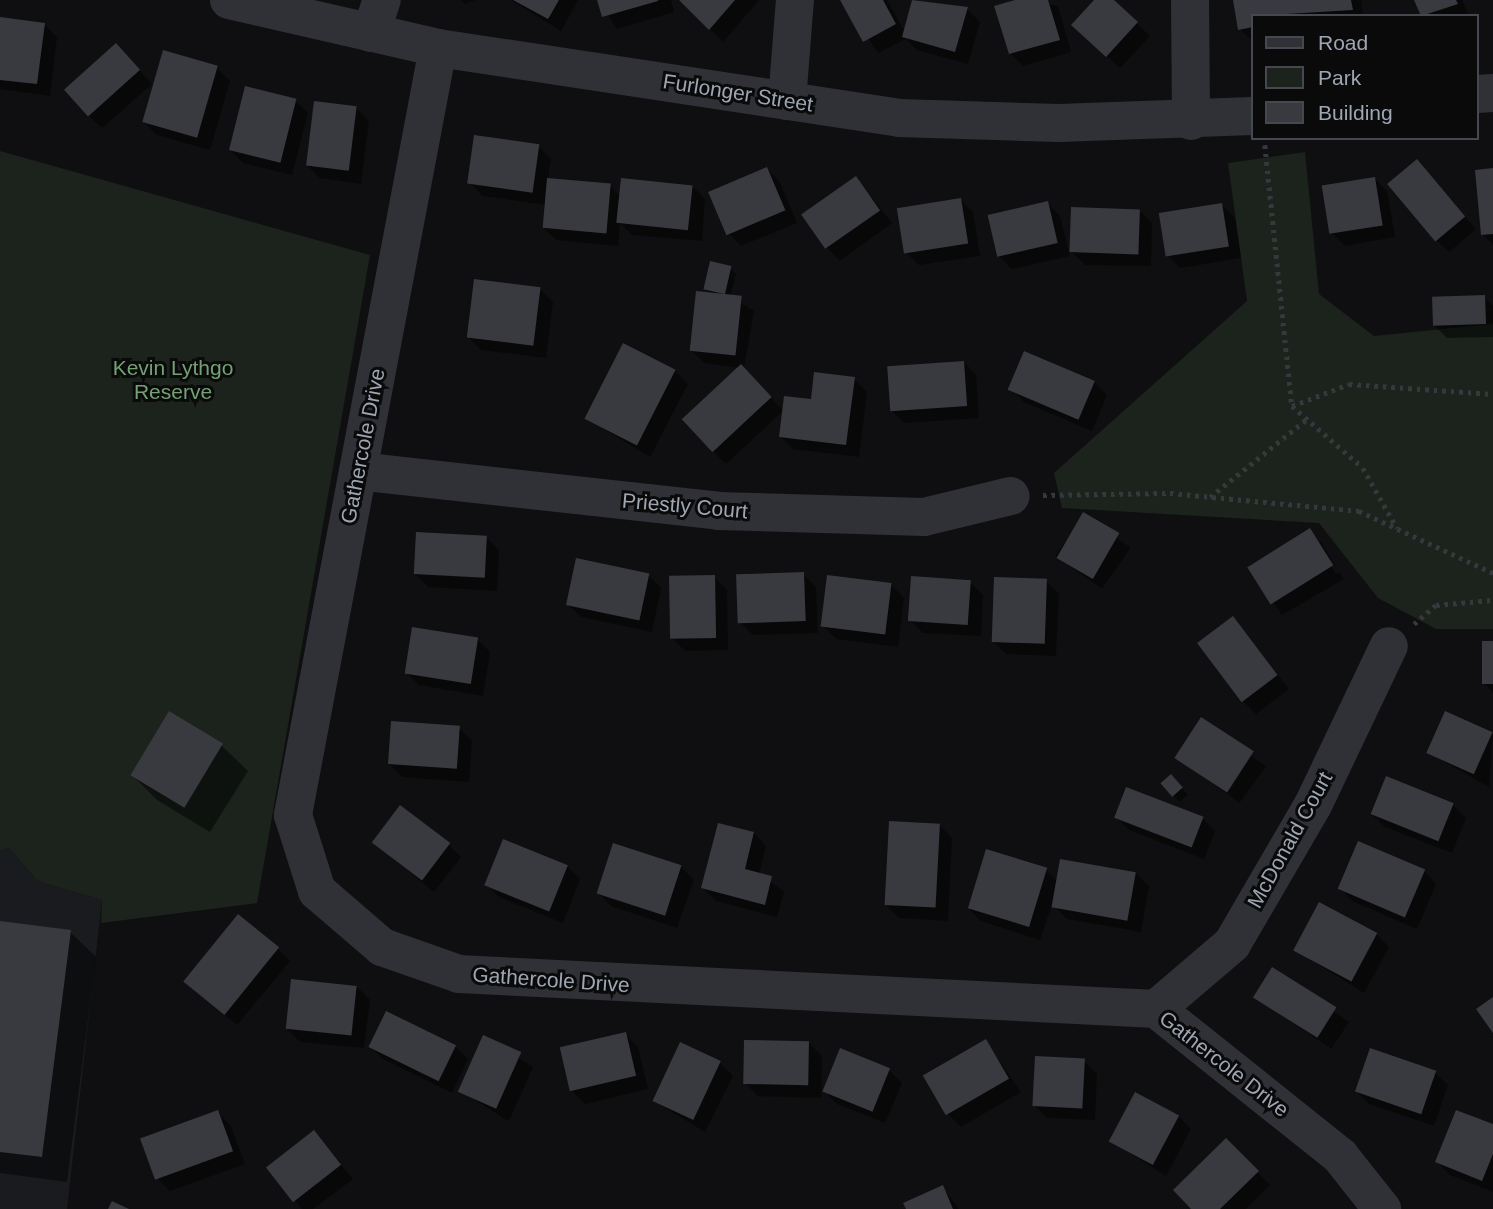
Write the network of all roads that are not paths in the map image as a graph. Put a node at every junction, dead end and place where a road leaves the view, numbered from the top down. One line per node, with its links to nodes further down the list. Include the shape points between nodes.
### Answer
1 (229, 0): 4 (street, Furlonger Street)
2 (795, 0): 6 (street)
3 (1191, 0): 8 (street)
4 (377, 17): 5 (street, Furlonger Street)
5 (438, 48): 6 (street, Furlonger Street); 9 (street, Gathercole Drive)
6 (787, 101): 8 (street, Furlonger Street, via 899,118)
7 (1252, 116): 8 (street, Furlonger Street)
8 (1191, 121)
9 (358, 471): 10 (street, Priestly Court, via 718,511 924,517); 12 (street, Gathercole Drive, via 293,815 317,891 382,947 459,974 540,982)
10 (1011, 496)
11 (1389, 646): 12 (street, McDonald Court, via 1312,805 1232,944)
12 (1156, 1009): 13 (street, Gathercole Drive, via 1340,1156)
13 (1382, 1209)

